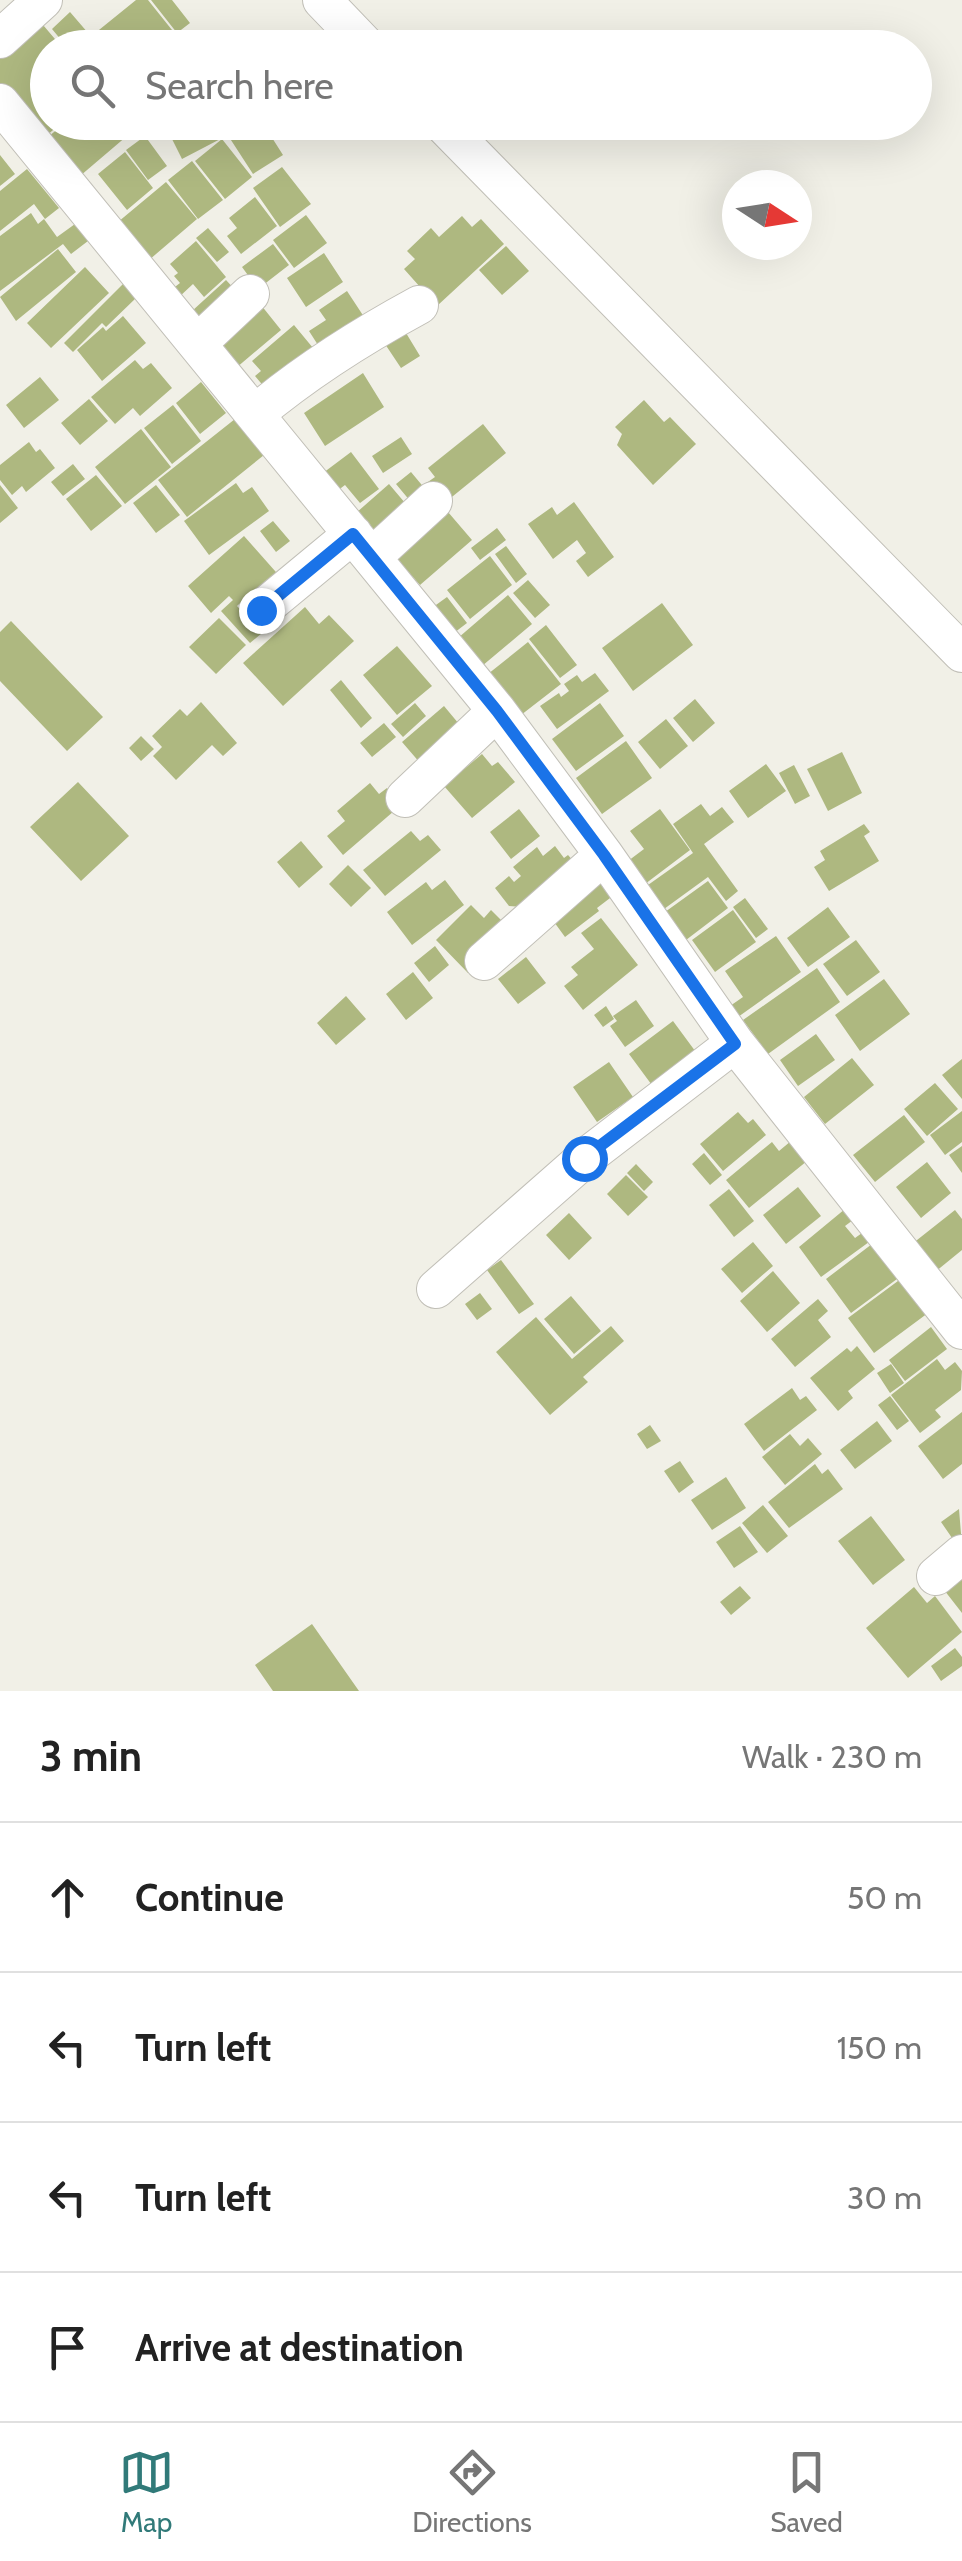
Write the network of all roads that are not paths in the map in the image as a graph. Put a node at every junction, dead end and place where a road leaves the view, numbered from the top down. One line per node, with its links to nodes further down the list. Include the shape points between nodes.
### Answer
1 (44, 0): 4 (street)
2 (322, 0): 3 (street)
3 (351, 30)
4 (0, 39)
5 (4, 114): 9 (street)
6 (459, 140): 14 (street)
7 (250, 294): 9 (street)
8 (418, 305): 10 (street, via 302,374)
9 (198, 343): 10 (street)
10 (255, 414): 12 (street)
11 (433, 500): 12 (street)
12 (362, 546): 13 (street); 15 (street)
13 (261, 610)
14 (962, 653)
15 (497, 711): 16 (street); 17 (street)
16 (405, 798)
17 (604, 855): 18 (street); 19 (street)
18 (484, 961)
19 (735, 1044): 20 (street, via 584,1158); 21 (street)
20 (436, 1289)
21 (962, 1330)

